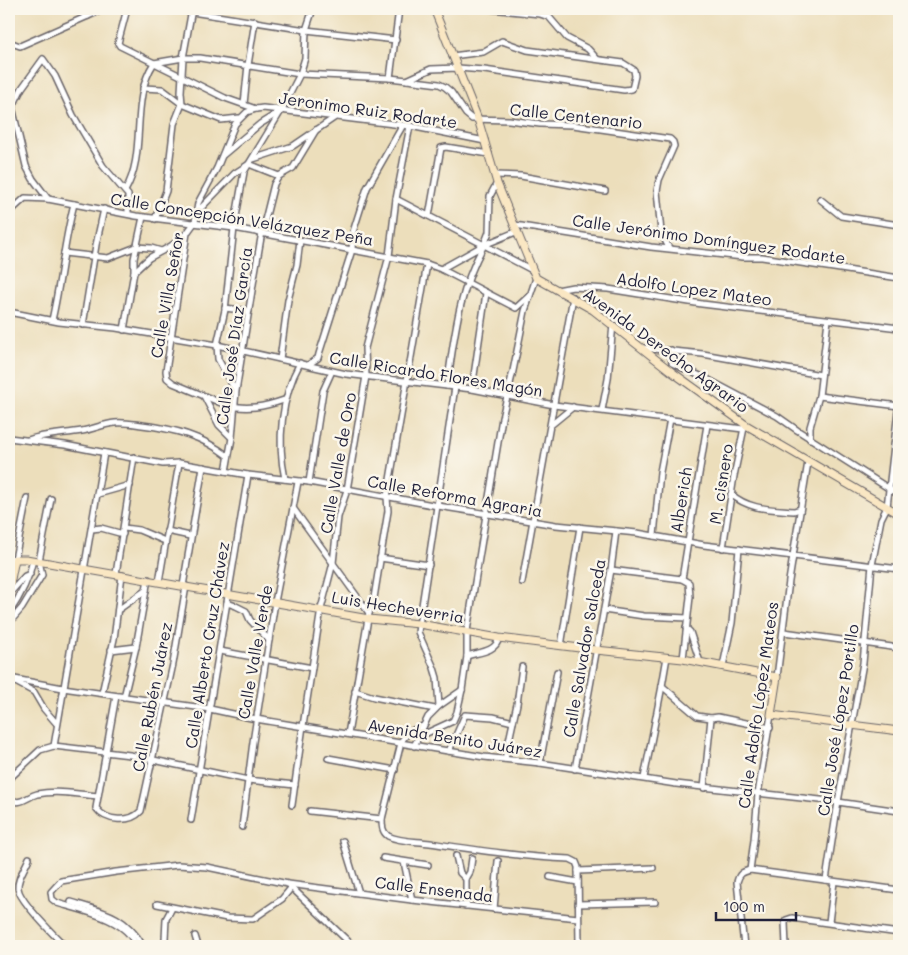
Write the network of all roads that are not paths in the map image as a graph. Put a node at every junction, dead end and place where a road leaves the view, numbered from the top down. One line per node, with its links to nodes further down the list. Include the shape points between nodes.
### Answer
1 (76, 9): 9 (street)
2 (104, 9): 9 (street)
3 (127, 9): 17 (street, via 118,43)
4 (313, 9): 11 (street)
5 (398, 9): 12 (street)
6 (434, 9): 14 (street)
7 (490, 9): 16 (street, via 549,17 567,38 588,49)
8 (192, 11): 10 (street); 15 (street)
9 (88, 16): 13 (street, via 20,46)
10 (255, 21): 11 (street); 18 (street)
11 (306, 30): 12 (street); 20 (street, via 305,58)
12 (396, 40): 22 (street)
13 (9, 42)
14 (452, 56): 16 (street, via 483,52 502,41 527,50); 19 (street)
15 (183, 58): 17 (street); 18 (street); 21 (street)
16 (596, 58): 19 (street, via 623,63 634,70 632,89)
17 (154, 63): 21 (street); 24 (street)
18 (248, 65): 20 (street); 27 (street)
19 (458, 68): 23 (street, via 431,69); 34 (street)
20 (300, 74): 22 (street); 30 (street)
21 (182, 77): 26 (street); 27 (street)
22 (390, 78): 23 (street)
23 (407, 80): 34 (street, via 439,84 469,118)
24 (142, 88): 26 (street, via 162,90); 45 (street, via 137,161)
25 (9, 94): 28 (street)
26 (182, 104): 32 (street, via 221,120); 56 (street, via 174,124 166,191)
27 (244, 104): 29 (street)
28 (13, 106): 45 (street, via 43,59 103,166); 47 (street, via 26,166)
29 (256, 109): 30 (street, Jeronimo Ruiz Rodarte); 31 (street, Jeronimo Ruiz Rodarte)
30 (281, 111): 33 (street, Jeronimo Ruiz Rodarte); 40 (street, Calle Villa Señor); 41 (street)
31 (247, 112): 32 (street, Calle Villa Señor)
32 (240, 118): 40 (street, Calle Villa Señor)
33 (334, 118): 35 (street, Jeronimo Ruiz Rodarte); 37 (street)
34 (478, 119): 38 (street); 67 (street, Calle Centenario, via 573,125 670,139 674,146 658,180 657,191 660,232)
35 (404, 125): 36 (street, Jeronimo Ruiz Rodarte); 68 (street, via 367,188 353,232)
36 (410, 126): 38 (street, Jeronimo Ruiz Rodarte); 48 (street, Calle Valle de Oro)
37 (316, 130): 41 (street, via 293,146); 43 (street, Calle José Díaz García, via 292,168)
38 (485, 141): 39 (street)
39 (489, 154): 44 (street); 54 (street, via 441,148)
40 (221, 157): 52 (street, Calle Villa Señor)
41 (253, 159): 42 (street)
42 (250, 164): 43 (street); 52 (street, via 235,173); 60 (street, via 244,172)
43 (280, 176): 63 (street, Calle José Díaz García, via 274,184)
44 (496, 179): 46 (street, via 522,176); 61 (street); 65 (street, via 490,196 489,232)
45 (125, 191): 53 (street)
46 (605, 191)
47 (48, 199): 50 (street, Calle Concepción Velázquez Peña); 57 (street, Calle Concepción Velázquez Peña, via 25,198 13,209)
48 (396, 199): 54 (street); 71 (street, Calle Valle de Oro)
49 (820, 199): 59 (street, via 848,219)
50 (74, 204): 51 (street, Calle Concepción Velázquez Peña); 70 (street)
51 (104, 209): 53 (street, Calle Concepción Velázquez Peña); 72 (street)
52 (196, 212): 58 (street, Calle Villa Señor)
53 (128, 214): 55 (street, Calle Concepción Velázquez Peña)
54 (429, 216): 65 (street)
55 (143, 217): 56 (street, Calle Concepción Velázquez Peña); 66 (street)
56 (155, 219): 58 (street, Calle Concepción Velázquez Peña)
57 (9, 220)
58 (195, 222): 60 (street, Calle Concepción Velázquez Peña); 62 (street, Calle Villa Señor)
59 (899, 225)
60 (234, 228): 63 (street, Calle Concepción Velázquez Peña); 84 (street)
61 (516, 228): 65 (street); 67 (street, Calle Jerónimo Domínguez Rodarte); 75 (street)
62 (187, 232): 69 (street); 93 (street, Calle Villa Señor)
63 (262, 232): 64 (street, Calle Concepción Velázquez Peña); 85 (street, Calle José Díaz García)
64 (300, 240): 68 (street, Calle Concepción Velázquez Peña); 98 (street)
65 (484, 244): 74 (street); 75 (street); 79 (street)
66 (136, 247): 69 (street); 72 (street, via 108,258); 76 (street)
67 (669, 248): 78 (street, Calle Jerónimo Domínguez Rodarte, via 743,257 762,256)
68 (352, 250): 71 (street, Calle Concepción Velázquez Peña); 101 (street, via 318,358)
69 (161, 251): 76 (street)
70 (64, 253): 72 (street); 87 (street)
71 (389, 256): 73 (street, Calle Concepción Velázquez Peña); 105 (street, Calle Valle de Oro, via 366,348)
72 (95, 258): 90 (street)
73 (427, 264): 74 (street, Calle Concepción Velázquez Peña); 106 (street)
74 (441, 268): 79 (street, Calle Concepción Velázquez Peña)
75 (533, 270): 77 (street)
76 (134, 272): 92 (street)
77 (536, 278): 80 (street, Avenida Derecho Agrario); 82 (street)
78 (899, 278)
79 (466, 282): 81 (street, Calle Concepción Velázquez Peña); 107 (street)
80 (557, 290): 83 (street, Avenida Derecho Agrario); 88 (street, Adolfo Lopez Mateo, via 608,289)
81 (486, 293): 82 (street, Calle Concepción Velázquez Peña, via 516,308); 109 (street)
82 (529, 296): 112 (street)
83 (573, 297): 89 (street, Avenida Derecho Agrario); 116 (street)
84 (226, 308): 85 (street); 94 (street)
85 (249, 311): 97 (street, Calle José Díaz García)
86 (9, 312): 87 (street, Calle Ricardo Flores Magón)
87 (52, 320): 90 (street, Calle Ricardo Flores Magón)
88 (828, 320): 91 (street); 104 (street)
89 (613, 324): 95 (street, Avenida Derecho Agrario); 120 (street)
90 (83, 325): 92 (street, Calle Ricardo Flores Magón)
91 (899, 328)
92 (124, 330): 93 (street, Calle Ricardo Flores Magón)
93 (170, 339): 94 (street, Calle Ricardo Flores Magón); 111 (street, Calle Villa Señor, via 167,378)
94 (217, 345): 97 (street, Calle Ricardo Flores Magón); 110 (street, via 218,359)
95 (643, 348): 96 (street); 103 (street, Avenida Derecho Agrario)
96 (671, 350): 100 (street); 104 (street)
97 (243, 351): 98 (street, Calle Ricardo Flores Magón); 110 (street, Calle José Díaz García)
98 (280, 359): 99 (street, Calle Ricardo Flores Magón)
99 (300, 363): 101 (street, Calle Ricardo Flores Magón); 114 (street)
100 (672, 363): 103 (street); 127 (street, via 777,416)
101 (308, 365): 102 (street, Calle Ricardo Flores Magón)
102 (332, 371): 105 (street, Calle Ricardo Flores Magón); 139 (street, via 323,391)
103 (672, 372): 124 (street, Avenida Derecho Agrario)
104 (821, 375): 113 (street)
105 (366, 376): 106 (street, Calle Ricardo Flores Magón); 142 (street, Calle Valle de Oro)
106 (406, 380): 107 (street, Calle Ricardo Flores Magón); 146 (street)
107 (447, 386): 108 (street, Calle Ricardo Flores Magón)
108 (455, 387): 109 (street, Calle Ricardo Flores Magón); 149 (street)
109 (472, 389): 112 (street, Calle Ricardo Flores Magón)
110 (236, 391): 118 (street, Calle José Díaz García)
111 (204, 396): 118 (street); 126 (street, via 218,425)
112 (507, 396): 116 (street, Calle Ricardo Flores Magón); 153 (street)
113 (819, 396): 117 (street); 127 (street)
114 (284, 400): 118 (street, via 267,406); 137 (street, via 282,465)
115 (899, 402): 117 (street)
116 (554, 405): 119 (street, Calle Ricardo Flores Magón); 122 (street)
117 (899, 406): 141 (street)
118 (235, 407): 126 (street, Calle José Díaz García)
119 (573, 407): 120 (street, Calle Ricardo Flores Magón); 122 (street)
120 (602, 410): 121 (street, Calle Ricardo Flores Magón)
121 (670, 419): 123 (street, Calle Ricardo Flores Magón); 163 (street, via 660,472)
122 (550, 425): 155 (street)
123 (707, 425): 124 (street, Calle Ricardo Flores Magón); 165 (street, Alberich)
124 (744, 427): 132 (street, Avenida Derecho Agrario); 144 (street, M. cisnero)
125 (9, 438): 128 (street, Calle Reforma Agraria)
126 (232, 438): 130 (street, Calle José Díaz García)
127 (810, 439): 141 (street)
128 (27, 441): 129 (street, Calle Reforma Agraria); 130 (street, via 124,423 190,434)
129 (104, 453): 131 (street, Calle Reforma Agraria); 143 (street)
130 (228, 456): 135 (street, Calle José Díaz García)
131 (134, 457): 133 (street, Calle Reforma Agraria, via 163,464); 140 (street)
132 (808, 462): 150 (street, Avenida Derecho Agrario); 152 (street, Calle Adolfo López Mateos)
133 (179, 463): 134 (street, Calle Reforma Agraria); 159 (street)
134 (203, 468): 135 (street, Calle Reforma Agraria); 162 (street, Calle Rubén Juárez)
135 (226, 471): 136 (street, Calle Reforma Agraria)
136 (248, 475): 137 (street, Calle Reforma Agraria); 187 (street, Calle Alberto Cruz Chávez)
137 (285, 479): 138 (street, Calle Reforma Agraria)
138 (298, 482): 139 (street, Calle Reforma Agraria); 151 (street, Calle Valle Verde)
139 (309, 482): 142 (street, Calle Reforma Agraria)
140 (130, 485): 143 (street); 157 (street)
141 (889, 489): 145 (street); 150 (street, Calle José López Portillo)
142 (347, 490): 146 (street, Calle Reforma Agraria); 172 (street, Calle Valle de Oro, via 338,517)
143 (98, 494): 158 (street)
144 (731, 494): 152 (street, via 753,507 794,511); 166 (street, M. cisnero)
145 (899, 495)
146 (387, 497): 149 (street, Calle Reforma Agraria); 169 (street, via 388,511)
147 (27, 498): 170 (street)
148 (52, 499): 171 (street)
149 (438, 506): 153 (street, Calle Reforma Agraria); 173 (street)
150 (887, 507): 154 (street, Avenida Derecho Agrario); 174 (street, Calle José López Portillo, via 880,519)
151 (293, 508): 172 (street); 189 (street, Calle Valle Verde)
152 (800, 508): 168 (street, Calle Adolfo López Mateos)
153 (486, 513): 155 (street, Calle Reforma Agraria); 200 (street)
154 (899, 514)
155 (533, 522): 156 (street, Calle Reforma Agraria); 183 (street)
156 (580, 527): 160 (street, Calle Reforma Agraria); 205 (street)
157 (124, 528): 161 (street); 164 (street, via 139,530)
158 (92, 529): 161 (street); 176 (street)
159 (167, 531): 162 (street); 164 (street)
160 (616, 531): 163 (street, Calle Reforma Agraria); 177 (street, Calle Salvador Salceda)
161 (123, 534): 179 (street)
162 (190, 536): 184 (street, Calle Rubén Juárez)
163 (654, 536): 165 (street, Calle Reforma Agraria)
164 (165, 541): 182 (street)
165 (687, 542): 166 (street, Calle Reforma Agraria); 181 (street, Alberich)
166 (723, 548): 167 (street, Calle Reforma Agraria)
167 (738, 549): 168 (street, Calle Reforma Agraria); 216 (street, via 732,623)
168 (793, 556): 174 (street, Calle Reforma Agraria); 201 (street, Calle Adolfo López Mateos)
169 (380, 558): 173 (street); 195 (street)
170 (12, 559): 171 (street, Luis Hecheverria); 185 (street)
171 (36, 561): 176 (street, Luis Hecheverria); 178 (street); 197 (street, via 42,575)
172 (333, 563): 192 (street, Calle Valle de Oro); 195 (street)
173 (429, 564): 198 (street)
174 (872, 565): 175 (street, Calle Reforma Agraria); 204 (street, Calle José López Portillo)
175 (899, 568)
176 (84, 569): 179 (street, Luis Hecheverria); 223 (street)
177 (611, 570): 181 (street); 193 (street, Calle Salvador Salceda)
178 (30, 574): 188 (street); 194 (street)
179 (119, 575): 180 (street, Luis Hecheverria); 191 (street)
180 (148, 579): 182 (street, Luis Hecheverria); 186 (street)
181 (682, 579): 196 (street, via 689,583)
182 (159, 582): 184 (street, Luis Hecheverria)
183 (522, 582)
184 (185, 586): 187 (street, Luis Hecheverria); 229 (street, Calle Rubén Juárez)
185 (9, 589)
186 (146, 590): 191 (street); 206 (street)
187 (228, 593): 189 (street, Luis Hecheverria); 190 (street, Calle Alberto Cruz Chávez)
188 (9, 594)
189 (275, 602): 192 (street, Luis Hecheverria); 203 (street, Calle Valle Verde)
190 (227, 603): 203 (street, via 246,611); 209 (street, Calle Alberto Cruz Chávez)
191 (118, 610): 208 (street)
192 (321, 610): 195 (street, Luis Hecheverria); 218 (street, Calle Valle de Oro)
193 (604, 610): 196 (street); 210 (street, Calle Salvador Salceda)
194 (9, 614)
195 (369, 616): 198 (street, Luis Hecheverria); 225 (street)
196 (687, 618): 199 (street)
197 (9, 624)
198 (419, 624): 200 (street, Luis Hecheverria); 230 (street, via 419,636 436,673)
199 (686, 628): 214 (street); 215 (street)
200 (467, 631): 202 (street, Luis Hecheverria); 211 (street)
201 (784, 632): 204 (street); 220 (street, Calle Adolfo López Mateos)
202 (500, 638): 205 (street, Luis Hecheverria); 211 (street, via 492,649)
203 (269, 640): 213 (street, Calle Valle Verde)
204 (864, 644): 207 (street); 239 (street, Calle José López Portillo)
205 (561, 646): 210 (street, Luis Hecheverria)
206 (136, 647): 208 (street); 228 (street)
207 (899, 648)
208 (111, 650): 226 (street)
209 (220, 650): 213 (street); 231 (street, Calle Alberto Cruz Chávez)
210 (596, 650): 212 (street, Luis Hecheverria); 256 (street, Calle Salvador Salceda)
211 (467, 656): 224 (street)
212 (667, 657): 214 (street, Luis Hecheverria); 222 (street)
213 (267, 659): 218 (street); 235 (street, Calle Valle Verde)
214 (683, 659): 215 (street, Luis Hecheverria)
215 (700, 662): 216 (street, Luis Hecheverria)
216 (723, 666): 220 (street, Luis Hecheverria)
217 (522, 667): 237 (street)
218 (312, 668): 240 (street, Calle Valle de Oro)
219 (557, 672): 254 (street)
220 (777, 677): 233 (street, Calle Adolfo López Mateos)
221 (9, 678): 223 (street, Avenida Benito Juárez); 238 (street, via 34,692)
222 (662, 686): 234 (street, via 697,716); 258 (street)
223 (64, 688): 226 (street, Avenida Benito Juárez); 238 (street)
224 (462, 690): 230 (street); 236 (street)
225 (354, 692): 230 (street); 244 (street)
226 (102, 693): 227 (street, Avenida Benito Juárez)
227 (116, 696): 228 (street, Avenida Benito Juárez); 250 (street)
228 (124, 697): 229 (street, Avenida Benito Juárez)
229 (165, 703): 231 (street, Avenida Benito Juárez); 253 (street, Calle Rubén Juárez)
230 (437, 707): 241 (street)
231 (210, 709): 235 (street, Avenida Benito Juárez); 255 (street, Calle Alberto Cruz Chávez)
232 (465, 715): 236 (street); 237 (street); 249 (street)
233 (771, 715): 239 (street); 242 (street, Calle Adolfo López Mateos)
234 (710, 718): 242 (street); 262 (street)
235 (256, 719): 240 (street, Avenida Benito Juárez); 260 (street, Calle Valle Verde)
236 (453, 721): 245 (street)
237 (513, 722): 252 (street)
238 (56, 724): 247 (street)
239 (851, 724): 243 (street); 266 (street, Calle José López Portillo)
240 (303, 726): 244 (street, Avenida Benito Juárez); 261 (street, Calle Valle de Oro)
241 (423, 726): 245 (street); 246 (street, via 403,736)
242 (770, 728): 263 (street, Calle Adolfo López Mateos)
243 (899, 731)
244 (348, 734): 246 (street, Avenida Benito Juárez)
245 (418, 737): 248 (street)
246 (401, 743): 248 (street, Avenida Benito Juárez); 257 (street)
247 (54, 746): 250 (street); 259 (street, via 40,750)
248 (414, 746): 249 (street, Avenida Benito Juárez)
249 (449, 751): 252 (street, Avenida Benito Juárez)
250 (107, 752): 253 (street); 264 (street)
251 (328, 758): 257 (street)
252 (505, 759): 254 (street, Avenida Benito Juárez)
253 (153, 760): 255 (street); 264 (street, Calle Rubén Juárez, via 141,811 136,816 115,820 98,811)
254 (540, 763): 256 (street, Avenida Benito Juárez)
255 (200, 769): 260 (street); 271 (street, Calle Alberto Cruz Chávez)
256 (575, 769): 258 (street, Avenida Benito Juárez)
257 (395, 770): 270 (street)
258 (644, 778): 262 (street, Avenida Benito Juárez)
259 (9, 779)
260 (248, 780): 261 (street); 272 (street, Calle Valle Verde)
261 (295, 785): 267 (street, Calle Valle de Oro)
262 (704, 788): 263 (street, Avenida Benito Juárez)
263 (758, 794): 266 (street, Avenida Benito Juárez); 282 (street, Calle Adolfo López Mateos)
264 (98, 796): 265 (street, via 59,792 36,795 20,803)
265 (9, 798)
266 (838, 802): 269 (street, Avenida Benito Juárez); 286 (street, Calle José López Portillo)
267 (292, 805)
268 (310, 811): 270 (street)
269 (899, 811)
270 (382, 819): 283 (street, via 385,833 396,838 463,849 570,859 578,864)
271 (191, 820)
272 (242, 827)
273 (343, 841): 291 (street)
274 (456, 856): 285 (street, via 460,873)
275 (29, 858): 305 (street, via 19,882 19,892)
276 (383, 858): 279 (street)
277 (472, 858): 285 (street)
278 (498, 860): 299 (street)
279 (404, 862): 280 (street); 292 (street)
280 (428, 865)
281 (653, 868): 283 (street)
282 (750, 870): 286 (street); 311 (street, Calle Adolfo López Mateos, via 740,874 737,882)
283 (578, 871): 287 (street)
284 (550, 877): 287 (street)
285 (466, 879): 297 (street)
286 (826, 880): 288 (street)
287 (578, 882): 296 (street)
288 (834, 882): 290 (street); 301 (street)
289 (290, 886): 291 (street, Calle Ensenada); 298 (street, via 282,899 253,920); 306 (street, Calle Ensenada, via 207,867 178,865 62,881 51,892 57,903 119,925); 309 (street)
290 (899, 890)
291 (359, 893): 292 (street, Calle Ensenada)
292 (412, 900): 297 (street, Calle Ensenada)
293 (72, 902): 307 (street, via 126,924)
294 (656, 902): 296 (street)
295 (157, 904): 298 (street)
296 (578, 904): 300 (street)
297 (466, 906): 299 (street, Calle Ensenada)
298 (172, 908): 304 (street, via 166,919)
299 (494, 909): 300 (street, Calle Ensenada)
300 (578, 918): 310 (street)
301 (829, 922): 302 (street); 312 (street, via 786,920)
302 (899, 933)
303 (195, 936): 308 (street)
304 (164, 939)
305 (65, 946)
306 (136, 946)
307 (143, 946)
308 (198, 946)
309 (353, 946)
310 (579, 946)
311 (744, 946)
312 (786, 946)

